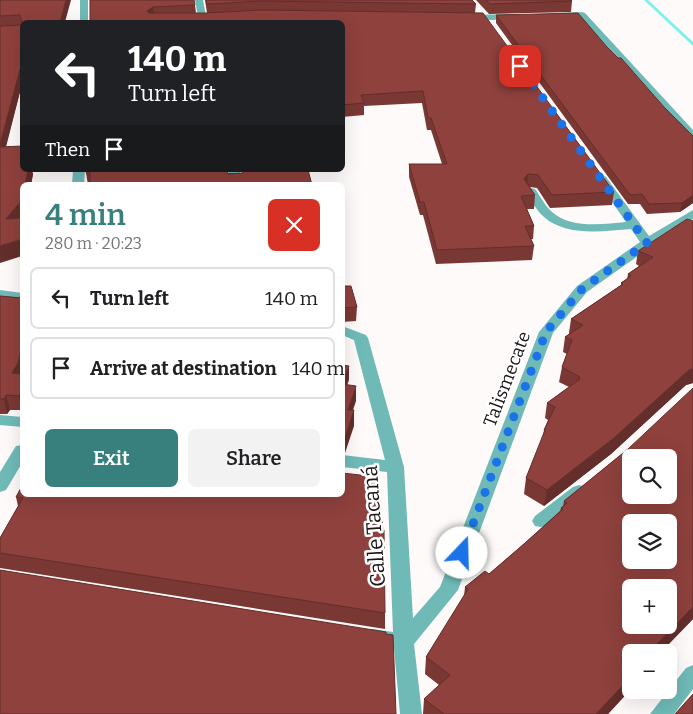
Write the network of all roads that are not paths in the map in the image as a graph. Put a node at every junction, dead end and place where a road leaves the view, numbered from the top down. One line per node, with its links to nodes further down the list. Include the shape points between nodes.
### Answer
1 (84, 0): 8 (street)
2 (199, 0): 9 (street)
3 (475, 6): 10 (street)
4 (553, 16): 11 (street, via 582,15)
5 (524, 17): 10 (street)
6 (212, 18): 9 (street)
7 (458, 18): 10 (street)
8 (84, 20)
9 (199, 20)
10 (488, 23)
11 (693, 136)
12 (595, 170): 15 (street)
13 (532, 192): 15 (street, via 549,216 564,223 596,228)
14 (693, 214): 16 (street, Talismecate)
15 (635, 225): 16 (street)
16 (647, 243): 29 (street, Talismecate, via 582,289 546,332 448,590)
17 (0, 294): 18 (street)
18 (20, 297)
19 (345, 331): 24 (street, Calle Tacaná, via 361,338)
20 (0, 420): 21 (street)
21 (20, 422)
22 (20, 453): 26 (street)
23 (345, 461): 24 (street)
24 (395, 467): 29 (street, Calle Tacaná)
25 (595, 478): 27 (street)
26 (0, 486)
27 (541, 522)
28 (354, 634): 29 (street)
29 (404, 642): 31 (street, Calle Tacaná)
30 (693, 674): 32 (street)
31 (411, 714)
32 (661, 714)

